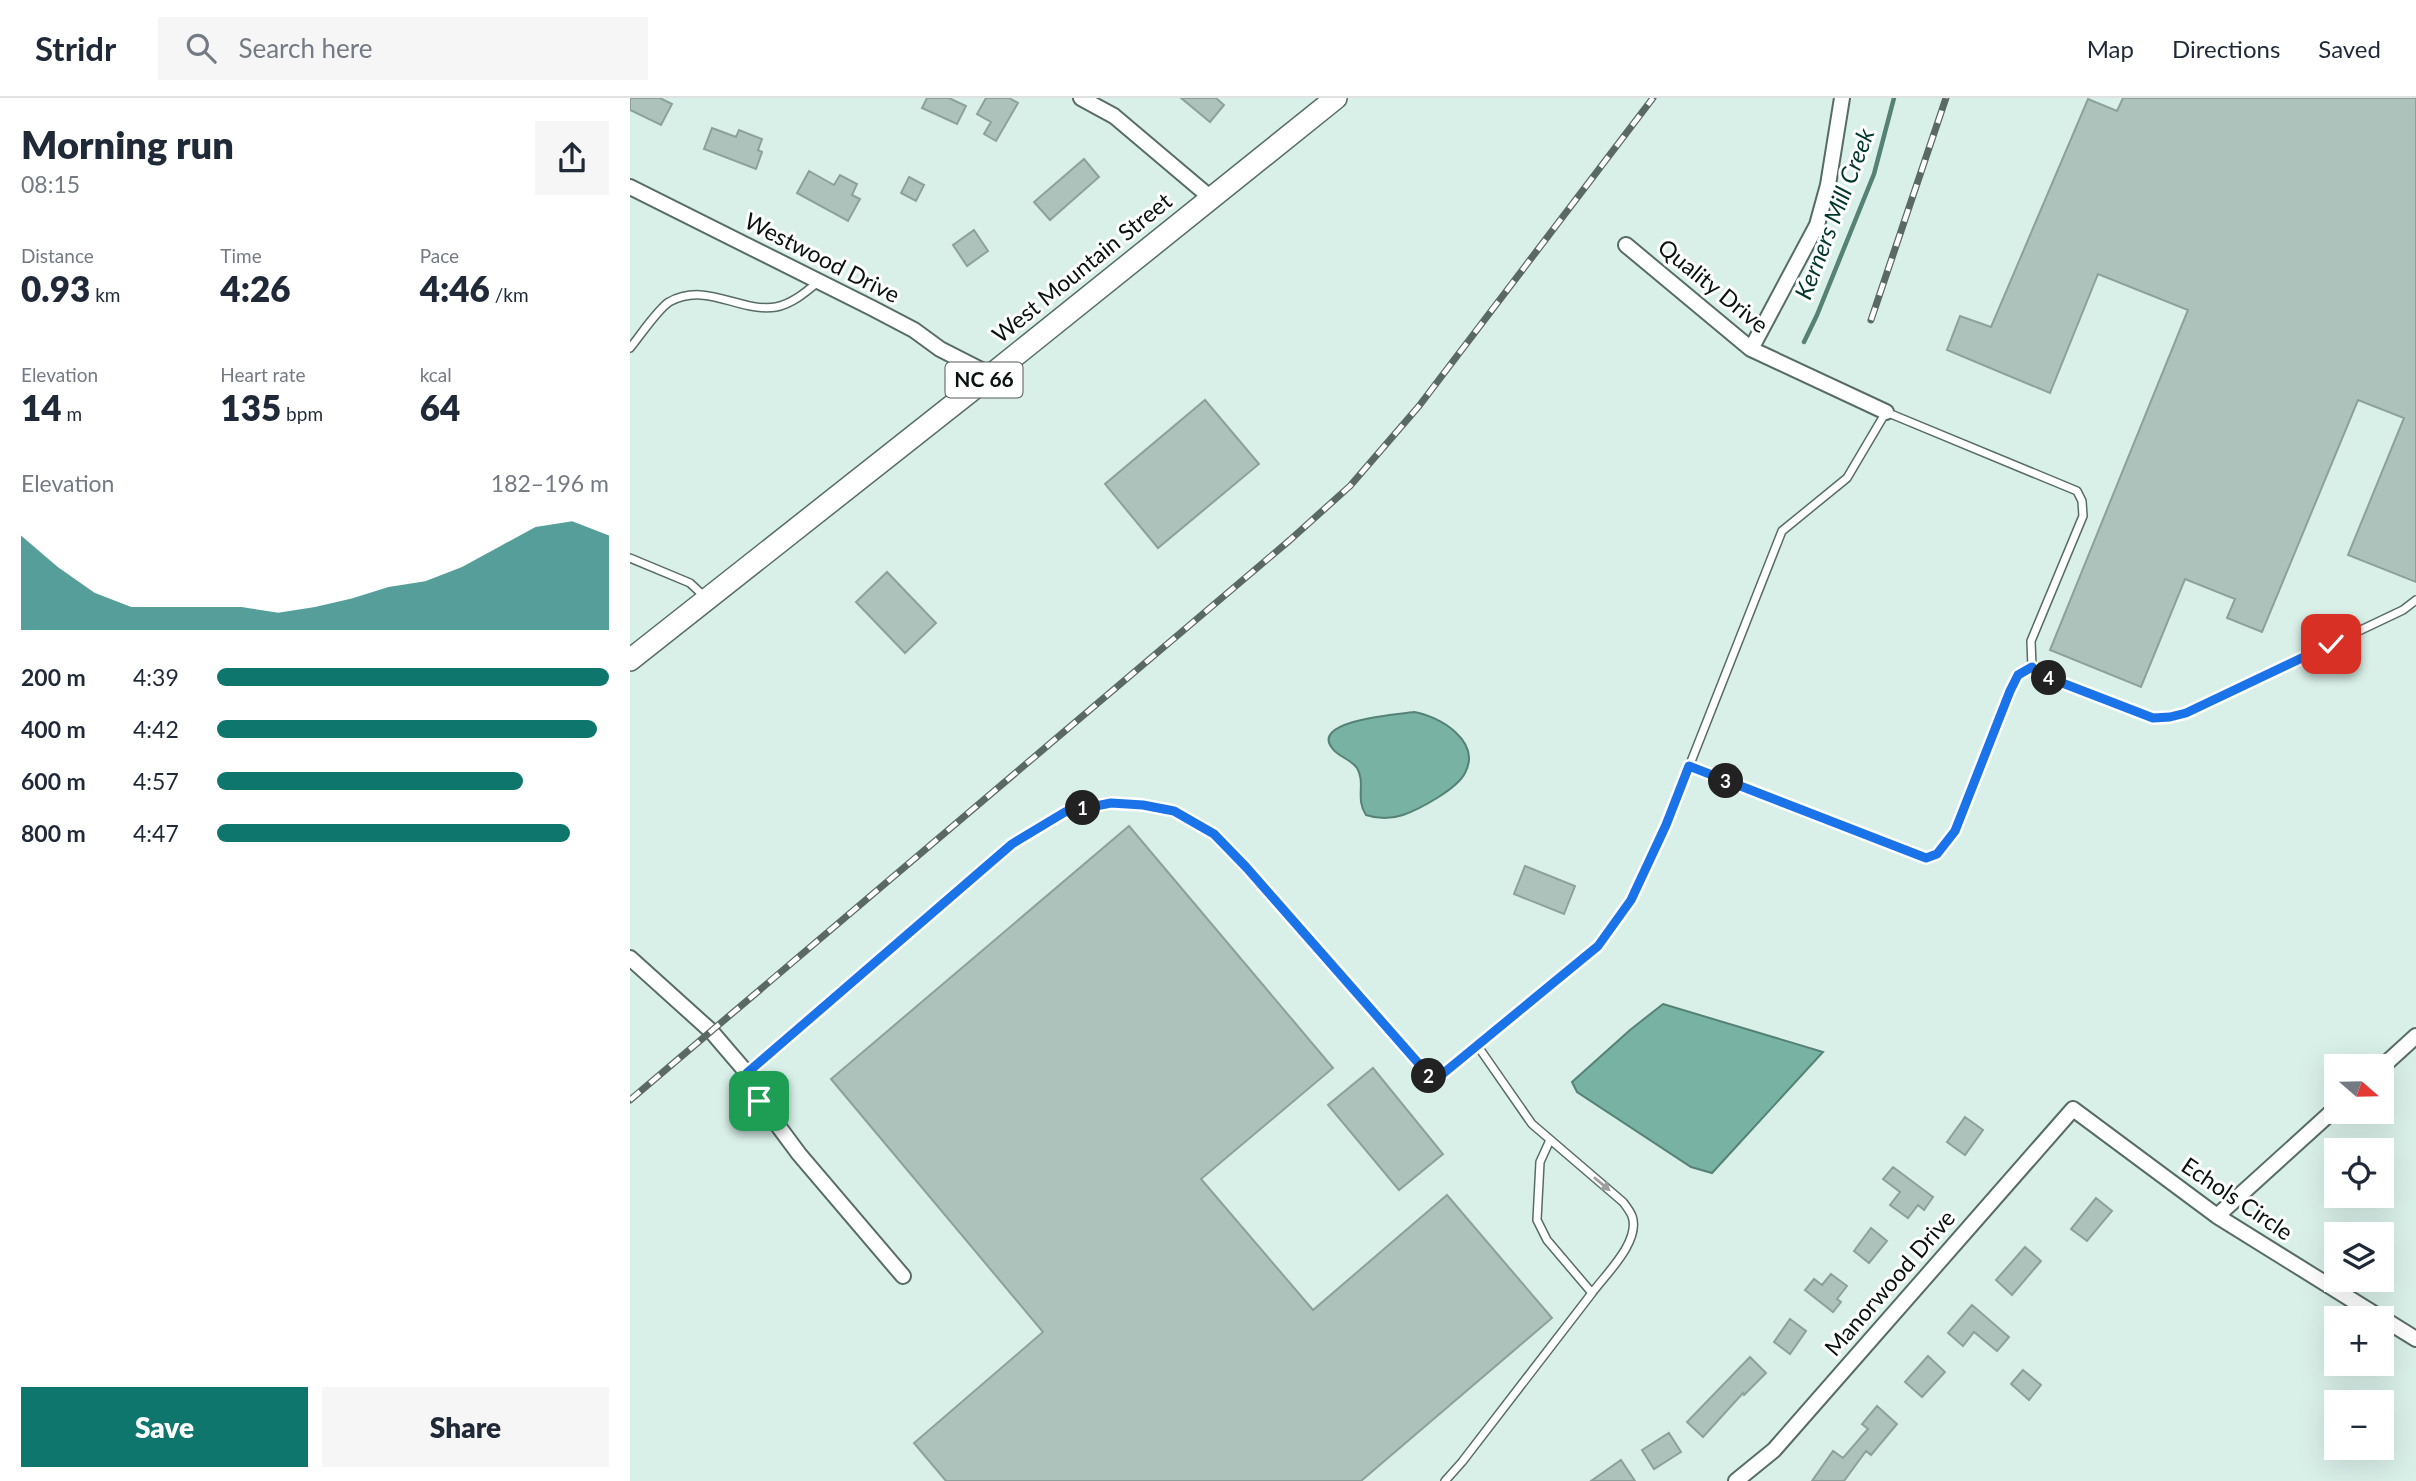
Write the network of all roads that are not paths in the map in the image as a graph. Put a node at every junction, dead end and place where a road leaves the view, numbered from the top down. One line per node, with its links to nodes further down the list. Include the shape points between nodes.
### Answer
1 (1081, 98): 5 (street, via 1114,116)
2 (1336, 98): 5 (main road, West Mountain Street / NC 66)
3 (1842, 98): 9 (street, via 1817,225)
4 (630, 187): 7 (street, Westwood Drive)
5 (1210, 198): 10 (main road, West Mountain Street / NC 66)
6 (1626, 245): 9 (street, Quality Drive)
7 (819, 282): 8 (lane, via 798,298 775,307 691,294 667,303); 10 (street, Westwood Drive)
8 (630, 348)
9 (1751, 349): 11 (street, Quality Drive)
10 (991, 375): 13 (main road, West Mountain Street / NC 66)
11 (1886, 412): 16 (lane, via 2077,491 2083,516 2031,641); 17 (lane, via 1847,478 1782,531)
12 (630, 558): 13 (lane, via 690,583)
13 (707, 598): 15 (main road, West Mountain Street / NC 66)
14 (2416, 600): 16 (lane, via 2170,717 2153,718 2039,674)
15 (630, 660)
16 (2032, 667): 17 (lane, via 2018,675 2010,691 1955,831 1937,854 1926,858)
17 (1689, 766): 20 (lane, via 1631,900 1598,946)
18 (630, 958): 22 (street, via 711,1031)
19 (2416, 1036): 21 (street)
20 (1477, 1045): 22 (lane, via 1434,1081 1214,834 1174,811 1111,803 1065,812 1012,844); 25 (lane, via 1532,1124)
21 (2394, 1056)
22 (747, 1073): 27 (street, via 759,1101 799,1154)
23 (2073, 1110): 26 (street, Echols Circle); 33 (street, Manorwood Drive, via 1774,1450)
24 (2324, 1119): 26 (street)
25 (1550, 1140): 28 (lane, via 1540,1162 1537,1220 1547,1240); 28 (lane, one-way to 28, via 1623,1202 1632,1217 1624,1251)
26 (2217, 1216): 29 (street, Echols Circle)
27 (903, 1276)
28 (1592, 1293): 32 (lane)
29 (2363, 1306)
30 (2394, 1325): 31 (street, Echols Circle)
31 (2416, 1339)
32 (1444, 1481)
33 (1736, 1481)

